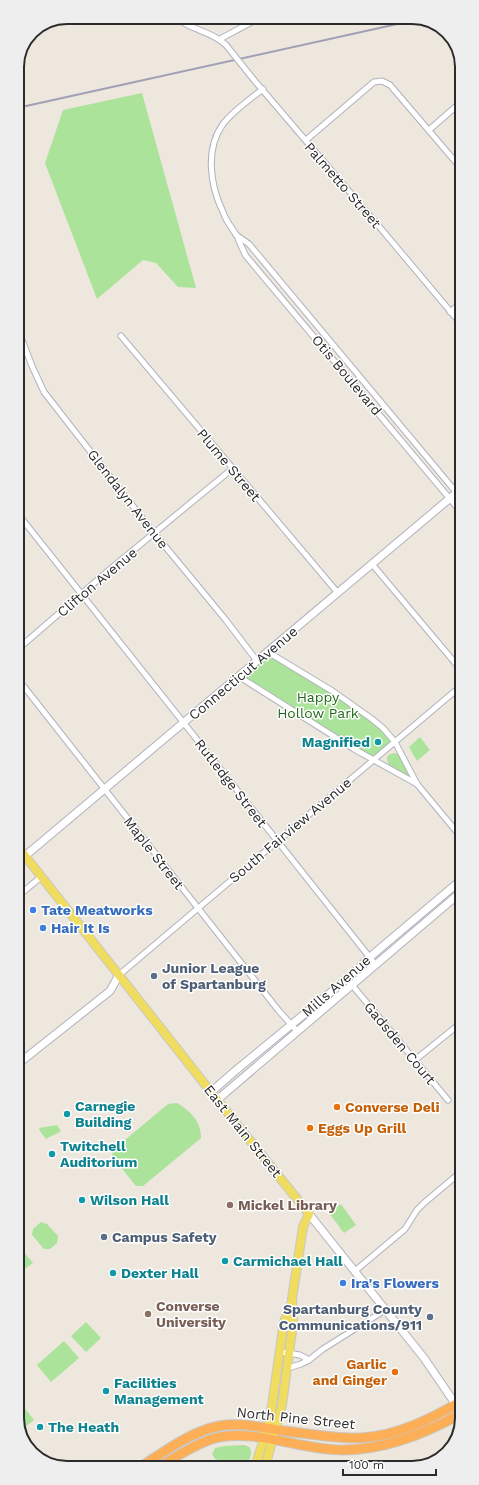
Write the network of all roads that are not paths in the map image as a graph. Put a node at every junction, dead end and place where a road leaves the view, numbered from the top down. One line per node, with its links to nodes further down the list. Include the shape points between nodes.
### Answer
1 (184, 24): 3 (street)
2 (248, 24): 3 (street)
3 (220, 39): 4 (street, Palmetto Street, bridge)
4 (263, 89): 7 (street, Palmetto Street); 9 (street, Otis Boulevard, via 229,117 214,143 214,187 222,212)
5 (455, 107): 6 (street)
6 (429, 130): 7 (street, via 390,85 382,81 374,82); 8 (street)
7 (306, 140): 11 (street, Palmetto Street)
8 (455, 161)
9 (236, 235): 16 (street, Otis Boulevard, via 249,244); 18 (street, Otis Boulevard, via 246,256)
10 (455, 308): 11 (street)
11 (450, 312): 12 (street, Palmetto Street)
12 (455, 317)
13 (121, 336): 15 (street, Plume Street)
14 (24, 345): 21 (street, Glendalyn Avenue, via 44,392)
15 (232, 469): 21 (street, Clifton Avenue); 23 (street, Plume Street)
16 (455, 489)
17 (455, 496): 18 (street, Connecticut Avenue)
18 (450, 499): 19 (street, Otis Boulevard); 22 (street, Connecticut Avenue)
19 (455, 505)
20 (24, 522): 24 (street, Rutledge Street)
21 (155, 533): 24 (street, Clifton Avenue); 27 (street, Glendalyn Avenue)
22 (372, 564): 23 (street, Connecticut Avenue); 28 (street)
23 (338, 593): 26 (street, Connecticut Avenue)
24 (81, 594): 25 (street, Clifton Avenue); 32 (street, Rutledge Street)
25 (24, 644)
26 (268, 652): 27 (street, Connecticut Avenue); 33 (street, via 334,692 372,719)
27 (257, 661): 29 (street, Connecticut Avenue)
28 (455, 663)
29 (238, 676): 32 (street, Connecticut Avenue); 34 (street)
30 (24, 687): 36 (street, Maple Street)
31 (455, 691): 33 (street, South Fairview Avenue)
32 (183, 723): 36 (street, Connecticut Avenue); 38 (street, Rutledge Street)
33 (395, 742): 34 (street, South Fairview Avenue); 35 (street)
34 (374, 760): 35 (street); 38 (street, South Fairview Avenue)
35 (417, 784): 37 (street)
36 (104, 790): 39 (street, Connecticut Avenue); 44 (street, Maple Street)
37 (455, 830)
38 (277, 841): 44 (street, South Fairview Avenue); 45 (street, Rutledge Street)
39 (25, 856): 40 (main road, East Main Street)
40 (41, 877): 42 (street); 47 (main road, East Main Street)
41 (455, 885): 45 (street, Mills Avenue)
42 (24, 891)
43 (455, 897): 46 (street, Mills Avenue)
44 (197, 907): 47 (street, South Fairview Avenue); 50 (street, Maple Street)
45 (370, 957): 46 (street, Rutledge Street); 48 (street, Mills Avenue)
46 (375, 964): 49 (street, Mills Avenue)
47 (119, 975): 53 (street, via 110,991); 55 (main road, East Main Street)
48 (347, 979): 49 (street, Gadsden Court); 50 (street, Mills Avenue)
49 (352, 986): 52 (street, Mills Avenue); 54 (street, Gadsden Court)
50 (291, 1025): 52 (street, Maple Street); 55 (street, Mills Avenue)
51 (455, 1028): 54 (street)
52 (297, 1031): 56 (street, Mills Avenue)
53 (24, 1059)
54 (415, 1060): 57 (street, Gadsden Court)
55 (211, 1092): 56 (main road, East Main Street)
56 (217, 1100): 59 (main road, East Main Street)
57 (448, 1100)
58 (455, 1177): 60 (street, via 417,1210 405,1229)
59 (309, 1214): 60 (street, East Main Street); 61 (main road, via 303,1228)
60 (355, 1271): 62 (street, East Main Street)
61 (292, 1299): 63 (main road, via 284,1322); 64 (main road)
62 (385, 1310): 65 (street); 67 (street, East Main Street)
63 (281, 1352): 64 (street); 70 (main road)
64 (290, 1353): 65 (street); 66 (main road)
65 (309, 1360): 66 (street)
66 (288, 1368): 70 (main road, via 282,1405)
67 (455, 1398)
68 (455, 1405): 70 (highway, North Pine Street, via 415,1425 374,1437 343,1438)
69 (455, 1418): 71 (highway, North Pine Street, via 422,1433 373,1448 339,1450)
70 (271, 1429): 71 (main road); 72 (highway, North Pine Street, via 234,1424 220,1426 180,1442)
71 (268, 1439): 73 (highway, North Pine Street, via 237,1436 212,1439); 74 (main road); 75 (main road)
72 (150, 1461)
73 (170, 1461)
74 (257, 1461)
75 (266, 1461)

